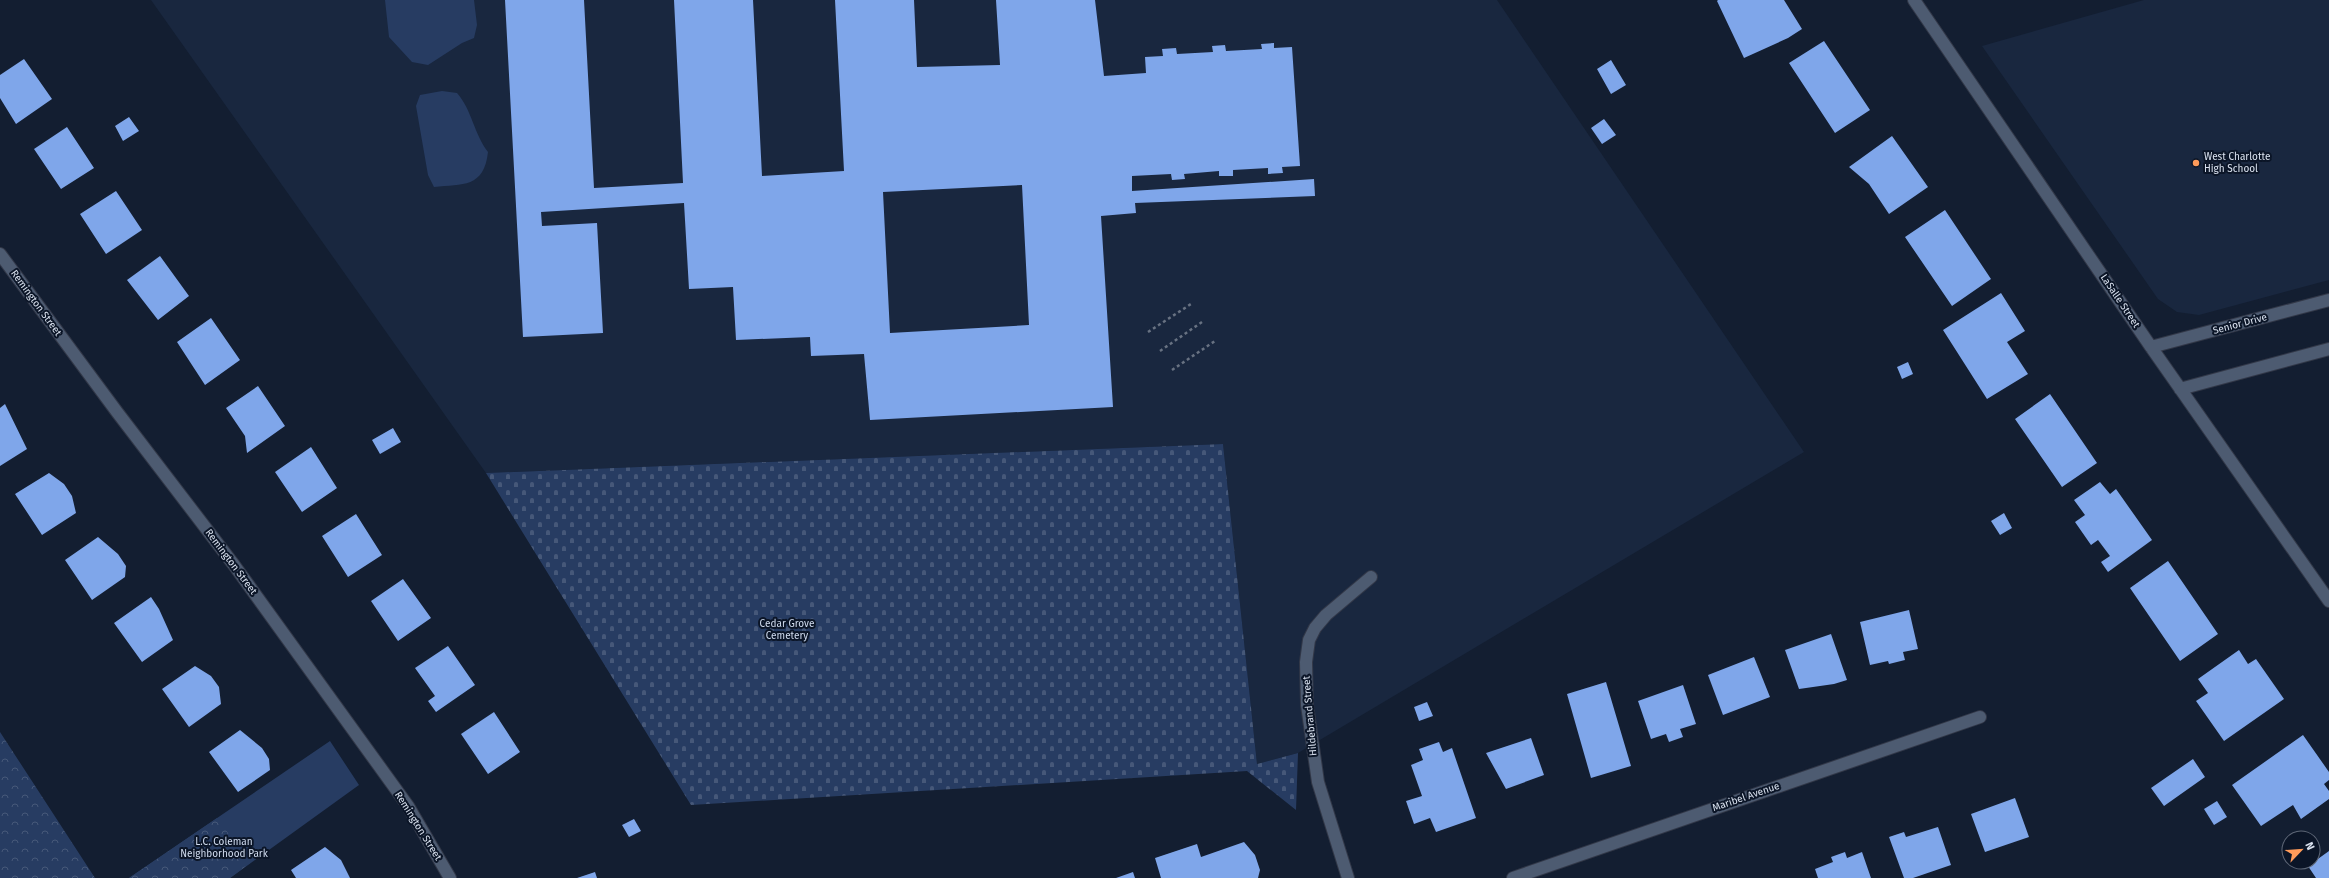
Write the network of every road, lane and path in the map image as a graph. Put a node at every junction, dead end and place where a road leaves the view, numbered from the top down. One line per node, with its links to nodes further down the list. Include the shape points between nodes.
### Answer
1 (1914, 0): 8 (street, LaSalle Street)
2 (0, 254): 16 (street, Remington Street, via 234,565 408,806)
3 (2329, 300): 8 (street, Senior Drive)
4 (1191, 304): 6 (path)
5 (1202, 322): 10 (path)
6 (1148, 332)
7 (1215, 340): 11 (path)
8 (2151, 347): 12 (street, LaSalle Street)
9 (2329, 349): 12 (street)
10 (1160, 351)
11 (1172, 370)
12 (2180, 389): 14 (street, LaSalle Street)
13 (1371, 577): 17 (street, Hildebrand Street, via 1326,614 1315,628 1309,640 1306,662 1307,705 1318,782)
14 (2329, 601)
15 (1980, 717): 18 (street, Maribel Avenue)
16 (450, 878)
17 (1348, 878)
18 (1513, 878)

